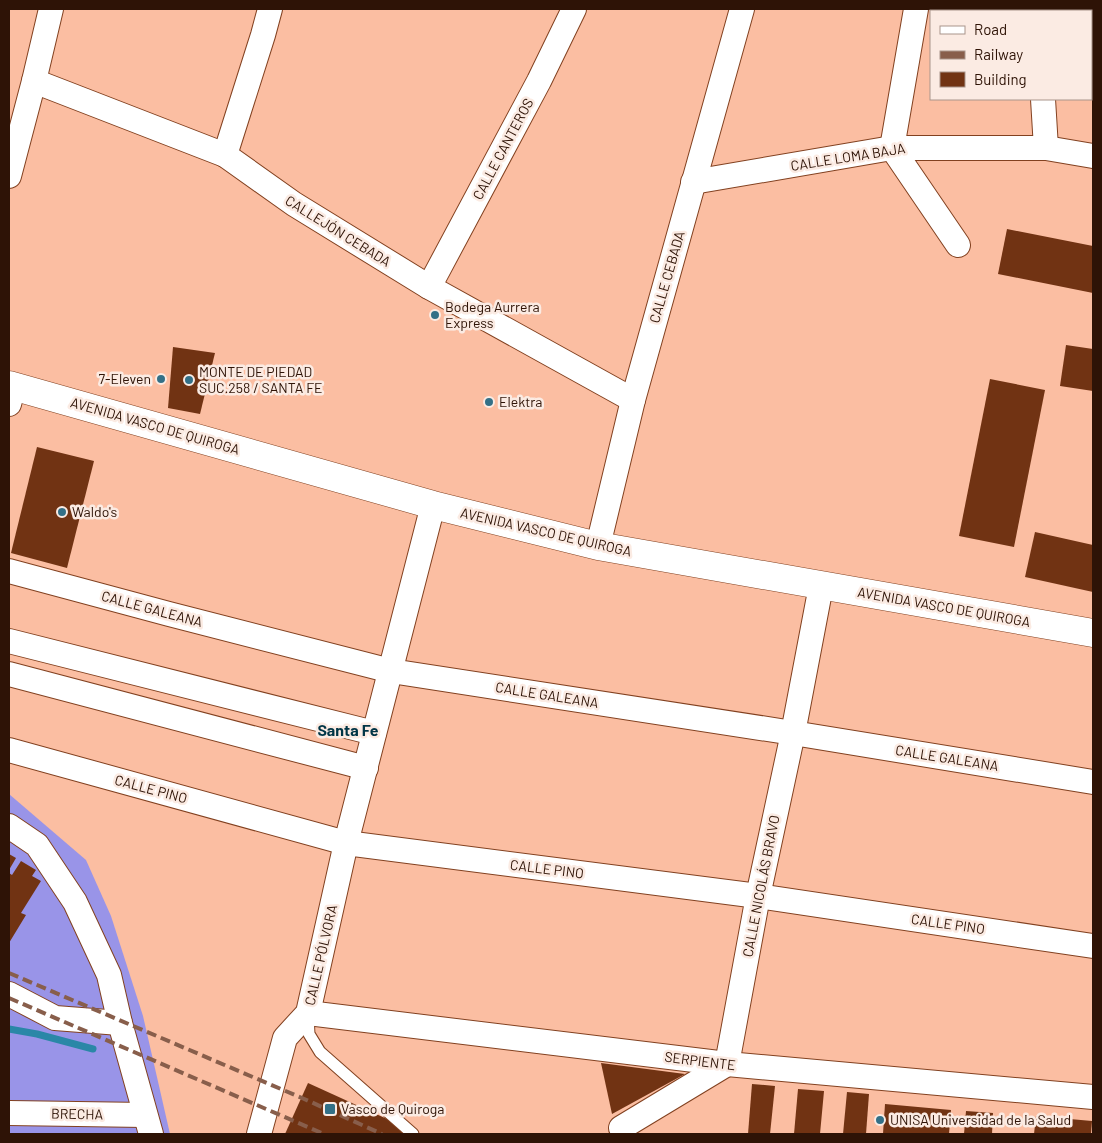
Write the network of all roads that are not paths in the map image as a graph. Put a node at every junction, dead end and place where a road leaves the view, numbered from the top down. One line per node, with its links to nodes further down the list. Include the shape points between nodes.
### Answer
1 (51, 9): 6 (street)
2 (270, 9): 10 (street)
3 (574, 9): 15 (street, CALLE CANTEROS)
4 (742, 9): 13 (street, CALLE CEBADA)
5 (916, 9): 8 (street)
6 (34, 81): 10 (street, CALLEJÓN CEBADA); 12 (street)
7 (1043, 100): 9 (street)
8 (892, 148): 9 (street, CALLE LOMA BAJA); 13 (street, CALLE LOMA BAJA); 14 (street)
9 (1046, 148): 11 (street, CALLE LOMA BAJA)
10 (225, 155): 15 (street, CALLEJÓN CEBADA, via 294,204)
11 (1093, 156)
12 (9, 176)
13 (693, 182): 17 (street, CALLE CEBADA)
14 (958, 244)
15 (429, 287): 17 (street, CALLEJÓN CEBADA)
16 (10, 392): 18 (main road, AVENIDA VASCO DE QUIROGA)
17 (633, 400): 19 (street, CALLE CEBADA)
18 (433, 505): 19 (main road, AVENIDA VASCO DE QUIROGA); 24 (street, CALLE PÓLVORA)
19 (598, 546): 21 (main road, AVENIDA VASCO DE QUIROGA)
20 (9, 571): 24 (street, CALLE GALEANA)
21 (821, 586): 22 (main road, AVENIDA VASCO DE QUIROGA); 29 (street, CALLE NICOLÁS BRAVO)
22 (1093, 633)
23 (9, 641): 25 (street)
24 (391, 671): 28 (street, CALLE PÓLVORA); 29 (street, CALLE GALEANA)
25 (131, 672): 27 (street); 28 (street)
26 (9, 674): 27 (street)
27 (124, 704): 31 (street)
28 (374, 733): 31 (street, CALLE PÓLVORA)
29 (793, 733): 32 (street, CALLE GALEANA); 35 (street, CALLE NICOLÁS BRAVO)
30 (9, 750): 34 (street, CALLE PINO)
31 (366, 768): 34 (street, CALLE PÓLVORA)
32 (1093, 782)
33 (9, 826): 39 (street, via 37,845 75,902 109,974)
34 (346, 843): 35 (street, CALLE PINO); 38 (street, CALLE PÓLVORA)
35 (758, 896): 36 (street, CALLE PINO); 40 (street, CALLE NICOLÁS BRAVO)
36 (1093, 946)
37 (9, 994): 39 (street, via 55,1018)
38 (308, 1013): 40 (street, SERPIENTE); 46 (street, CALLE PÓLVORA, via 286,1038); 47 (lane, via 309,1034 320,1052)
39 (120, 1023): 44 (street)
40 (727, 1064): 41 (street, SERPIENTE); 45 (street)
41 (1093, 1097)
42 (9, 1113): 43 (street, BRECHA)
43 (83, 1124): 44 (street, BRECHA)
44 (148, 1125)
45 (621, 1128)
46 (259, 1134)
47 (413, 1134)

